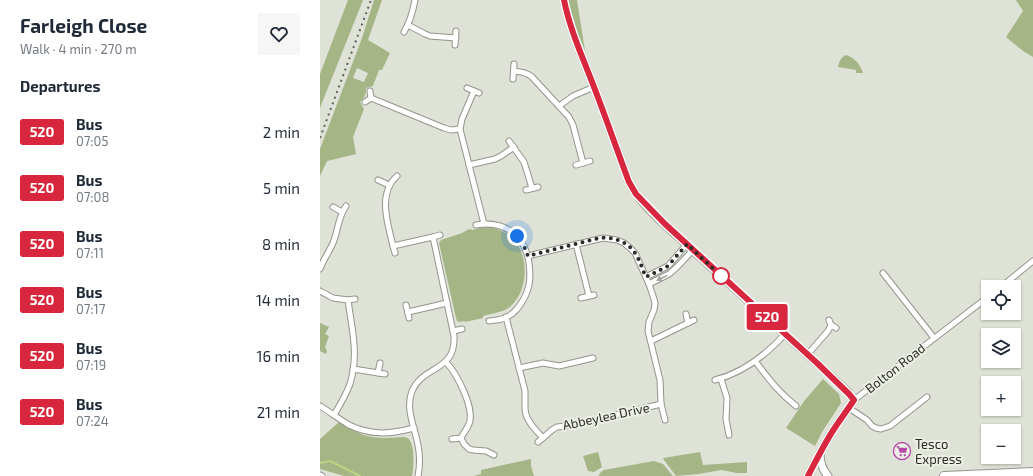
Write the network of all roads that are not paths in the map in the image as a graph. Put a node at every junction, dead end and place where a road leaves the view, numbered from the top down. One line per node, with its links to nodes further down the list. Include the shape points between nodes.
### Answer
1 (415, 0): 3 (street)
2 (564, 0): 11 (street, via 569,22)
3 (408, 25): 5 (street); 6 (street, via 430,36)
4 (456, 31): 6 (street)
5 (404, 32)
6 (456, 38): 7 (street)
7 (455, 45)
8 (514, 64): 9 (street)
9 (514, 71): 10 (street); 16 (street, via 532,77)
10 (513, 79)
11 (594, 87): 16 (street, via 573,96); 36 (street, via 632,188 646,206)
12 (467, 88): 17 (street, via 476,92 462,119)
13 (370, 90): 14 (street)
14 (371, 98): 15 (street); 17 (street, via 444,128)
15 (365, 102)
16 (559, 106): 21 (street, via 573,125)
17 (460, 130): 23 (street)
18 (509, 141): 19 (street)
19 (514, 147): 23 (street, via 501,156); 27 (street, via 524,162)
20 (590, 161): 21 (street)
21 (583, 163): 22 (street)
22 (576, 164)
23 (469, 165): 31 (street)
24 (397, 176): 26 (street)
25 (378, 180): 26 (street)
26 (389, 185): 37 (street, via 386,211)
27 (532, 188)
28 (346, 206): 30 (street)
29 (333, 208): 30 (street)
30 (342, 212): 42 (street, via 336,235)
31 (484, 224): 32 (street); 40 (street, via 498,224 508,229 519,239)
32 (476, 225)
33 (440, 235): 34 (street)
34 (433, 237): 37 (street); 52 (street)
35 (576, 244): 40 (street, Abbeylea Drive); 44 (street, Abbeylea Drive, via 603,238 624,243 635,253); 48 (street, via 591,295)
36 (687, 244): 38 (street); 44 (street, via 668,266)
37 (393, 246): 39 (street)
38 (693, 250): 46 (street, one-way to 46, via 669,274); 64 (street)
39 (395, 253)
40 (528, 256): 57 (street, via 529,289 518,308)
41 (1033, 261): 45 (street)
42 (320, 269)
43 (884, 273): 65 (street)
44 (646, 277): 46 (street, Abbeylea Drive)
45 (1010, 280)
46 (649, 284): 66 (street, Abbeylea Drive, via 655,303 648,326)
47 (320, 292): 50 (street, via 333,298)
48 (581, 298)
49 (356, 299): 50 (street)
50 (348, 300): 73 (street, via 354,341)
51 (981, 302): 65 (street, Bolton Road)
52 (447, 303): 54 (street); 63 (street)
53 (406, 305): 54 (street)
54 (408, 312): 56 (street)
55 (686, 314): 60 (street)
56 (409, 318)
57 (506, 318): 59 (street); 72 (street)
58 (694, 320): 60 (street)
59 (489, 322)
60 (688, 323): 66 (street)
61 (832, 324): 67 (street)
62 (462, 329): 63 (street)
63 (454, 330): 70 (street, via 454,346)
64 (785, 334): 67 (street); 69 (street)
65 (934, 338): 79 (street, Bolton Road)
66 (651, 341): 80 (street, Abbeylea Drive, via 660,380)
67 (808, 354): 79 (street)
68 (593, 358): 72 (street, via 559,366 543,363)
69 (755, 361): 76 (street); 82 (street, via 772,384)
70 (446, 362): 88 (street, via 419,380 413,390 409,402); 90 (street, via 459,380 469,411 470,420)
71 (380, 363): 74 (street)
72 (519, 368): 91 (street, via 525,391 526,416)
73 (353, 369): 74 (street); 84 (street, via 349,384)
74 (378, 373): 75 (street)
75 (385, 374)
76 (722, 379): 77 (street); 87 (street, via 727,398)
77 (715, 380)
78 (927, 397): 83 (street, via 903,419 881,429 872,426)
79 (854, 400): 83 (street, Bolton Road)
80 (662, 404): 85 (street); 91 (street, Abbeylea Drive, via 557,427)
81 (320, 406): 84 (street)
82 (796, 406)
83 (849, 408): 94 (street, Bolton Road)
84 (334, 415): 88 (street, via 365,431 384,433)
85 (665, 420)
86 (734, 425): 87 (street)
87 (727, 426): 89 (street)
88 (414, 428): 97 (street, via 420,462)
89 (729, 435)
90 (461, 438): 92 (street); 95 (street, via 469,449 486,451)
91 (543, 438): 93 (street, Abbeylea Drive)
92 (452, 439)
93 (538, 442)
94 (820, 451): 98 (street, Bolton Road); 99 (street, via 820,461)
95 (494, 455)
96 (1033, 472): 100 (main road)
97 (418, 476)
98 (808, 476)
99 (828, 476)
100 (944, 476)

